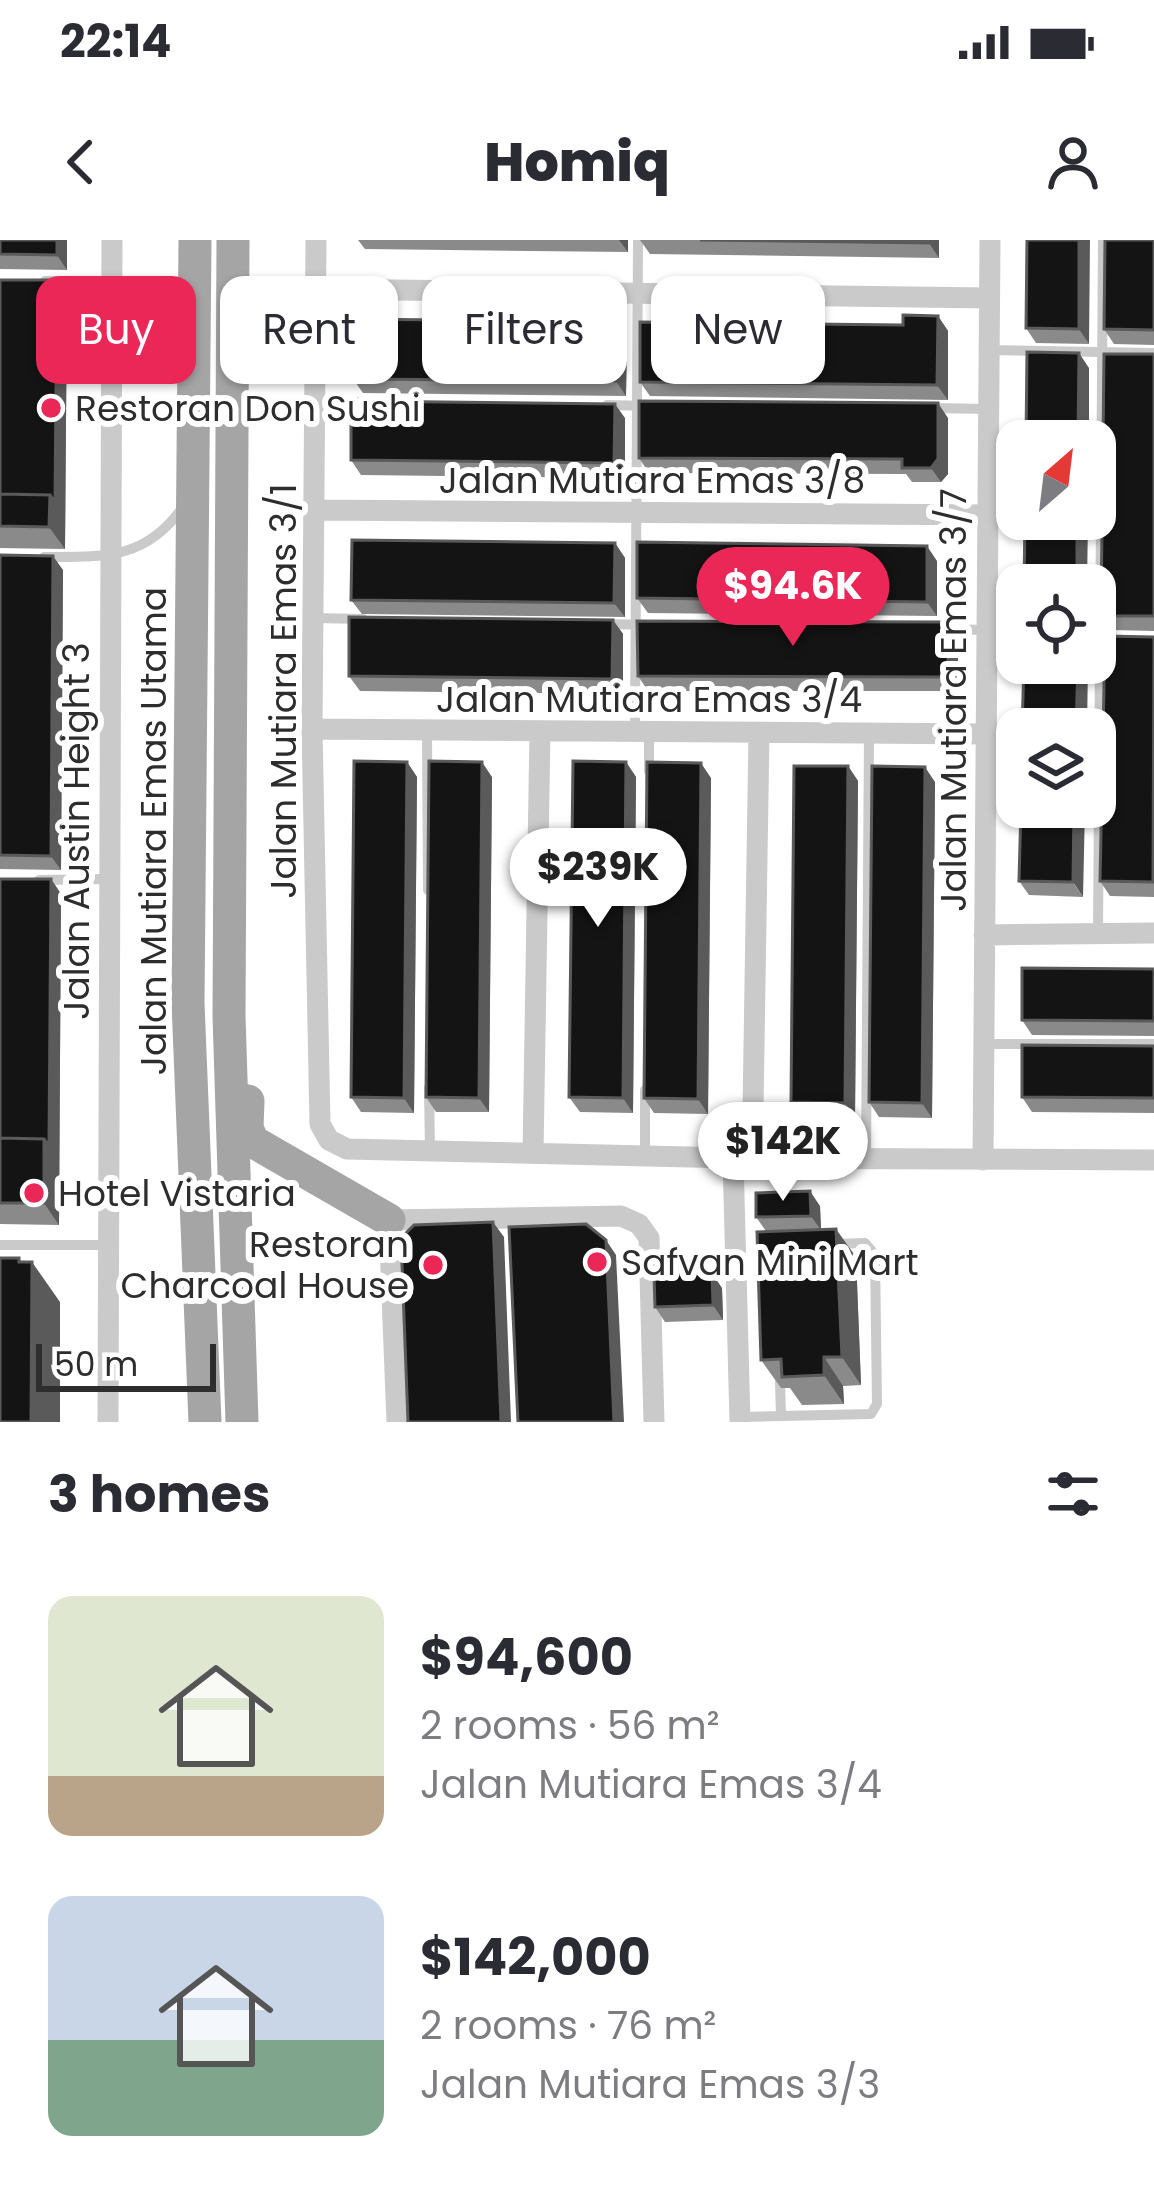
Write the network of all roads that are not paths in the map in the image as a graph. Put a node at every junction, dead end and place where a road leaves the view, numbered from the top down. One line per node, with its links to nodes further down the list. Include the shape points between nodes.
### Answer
1 (112, 240): 8 (street, Jalan Austin Height 3)
2 (195, 240): 27 (main road, Jalan Mutiara Emas Utama)
3 (233, 240): 57 (main road)
4 (316, 240): 9 (street, Jalan Mutiara Emas 3/1)
5 (638, 240): 13 (lane)
6 (990, 240): 14 (street, Jalan Mutiara Emas 3/7)
7 (1102, 240): 16 (lane)
8 (111, 276)
9 (316, 276)
10 (22, 281): 11 (lane)
11 (36, 281)
12 (398, 290): 13 (street)
13 (637, 294): 14 (street); 23 (lane)
14 (989, 298): 15 (street, Jalan Mutiara Emas 3/7)
15 (989, 350): 16 (lane); 26 (street, Jalan Mutiara Emas 3/7)
16 (1102, 353): 17 (lane); 33 (lane)
17 (1154, 353)
18 (111, 384): 31 (street, Jalan Austin Height 3)
19 (316, 384): 20 (street, Jalan Mutiara Emas 3/1)
20 (316, 401): 21 (lane); 28 (street, Jalan Mutiara Emas 3/1)
21 (385, 402)
22 (592, 405): 23 (lane)
23 (638, 405): 24 (lane); 29 (lane)
24 (661, 406)
25 (918, 408): 26 (lane)
26 (988, 409): 30 (street, Jalan Mutiara Emas 3/7)
27 (194, 490): 31 (lane, via 160,536); 76 (main road, Jalan Mutiara Emas Utama, via 188,1003)
28 (316, 510): 29 (street, Jalan Mutiara Emas 3/8); 34 (street, Jalan Mutiara Emas 3/1)
29 (637, 513): 30 (street, Jalan Mutiara Emas 3/8); 37 (lane)
30 (988, 515): 40 (street, Jalan Mutiara Emas 3/7)
31 (111, 556): 32 (lane); 51 (street, Jalan Austin Height 3)
32 (22, 557)
33 (1099, 564)
34 (313, 618): 35 (lane); 43 (street, Jalan Mutiara Emas 3/1)
35 (382, 620)
36 (588, 623): 37 (lane)
37 (634, 624): 38 (lane); 46 (lane)
38 (658, 625)
39 (916, 629): 40 (lane)
40 (987, 634): 41 (lane); 49 (street, Jalan Mutiara Emas 3/7)
41 (996, 635)
42 (1098, 684): 55 (lane)
43 (312, 729): 44 (street, Jalan Mutiara Emas 3/4); 63 (street, Jalan Mutiara Emas 3/1, via 320,1124 347,1149)
44 (427, 731): 45 (street, Jalan Mutiara Emas 3/4); 53 (lane)
45 (540, 731): 46 (street, Jalan Mutiara Emas 3/4); 64 (street)
46 (642, 732): 47 (street, Jalan Mutiara Emas 3/4); 50 (lane)
47 (759, 733): 48 (street, Jalan Mutiara Emas 3/4); 62 (street)
48 (869, 734): 49 (street, Jalan Mutiara Emas 3/4); 67 (lane)
49 (986, 734): 56 (street, Jalan Mutiara Emas 3/7)
50 (649, 779)
51 (107, 879): 52 (lane); 71 (street, Jalan Austin Height 3)
52 (21, 880)
53 (428, 894)
54 (1154, 933): 55 (street)
55 (1097, 934): 56 (street)
56 (984, 935): 58 (street, Jalan Mutiara Emas 3/7)
57 (229, 1016): 70 (main road, via 245,1034 252,1141); 77 (main road)
58 (983, 1044): 59 (lane); 68 (street, Jalan Mutiara Emas 3/7)
59 (1154, 1044)
60 (429, 1081): 63 (lane)
61 (646, 1085): 65 (lane)
62 (753, 1108)
63 (430, 1151): 64 (street)
64 (533, 1154): 65 (street)
65 (645, 1156): 66 (street)
66 (734, 1158): 67 (street); 74 (street)
67 (866, 1159): 68 (street)
68 (982, 1160): 69 (street)
69 (1154, 1160)
70 (389, 1220): 78 (street); 79 (street, via 621,1216 639,1224 649,1238)
71 (109, 1244): 72 (lane); 75 (street, Jalan Austin Height 3)
72 (0, 1245)
73 (781, 1416): 73 (lane, via 871,1414 878,1404 875,1255 865,1243 776,1246); 74 (lane)
74 (740, 1419)
75 (108, 1422)
76 (205, 1422)
77 (242, 1422)
78 (397, 1422)
79 (654, 1422)

